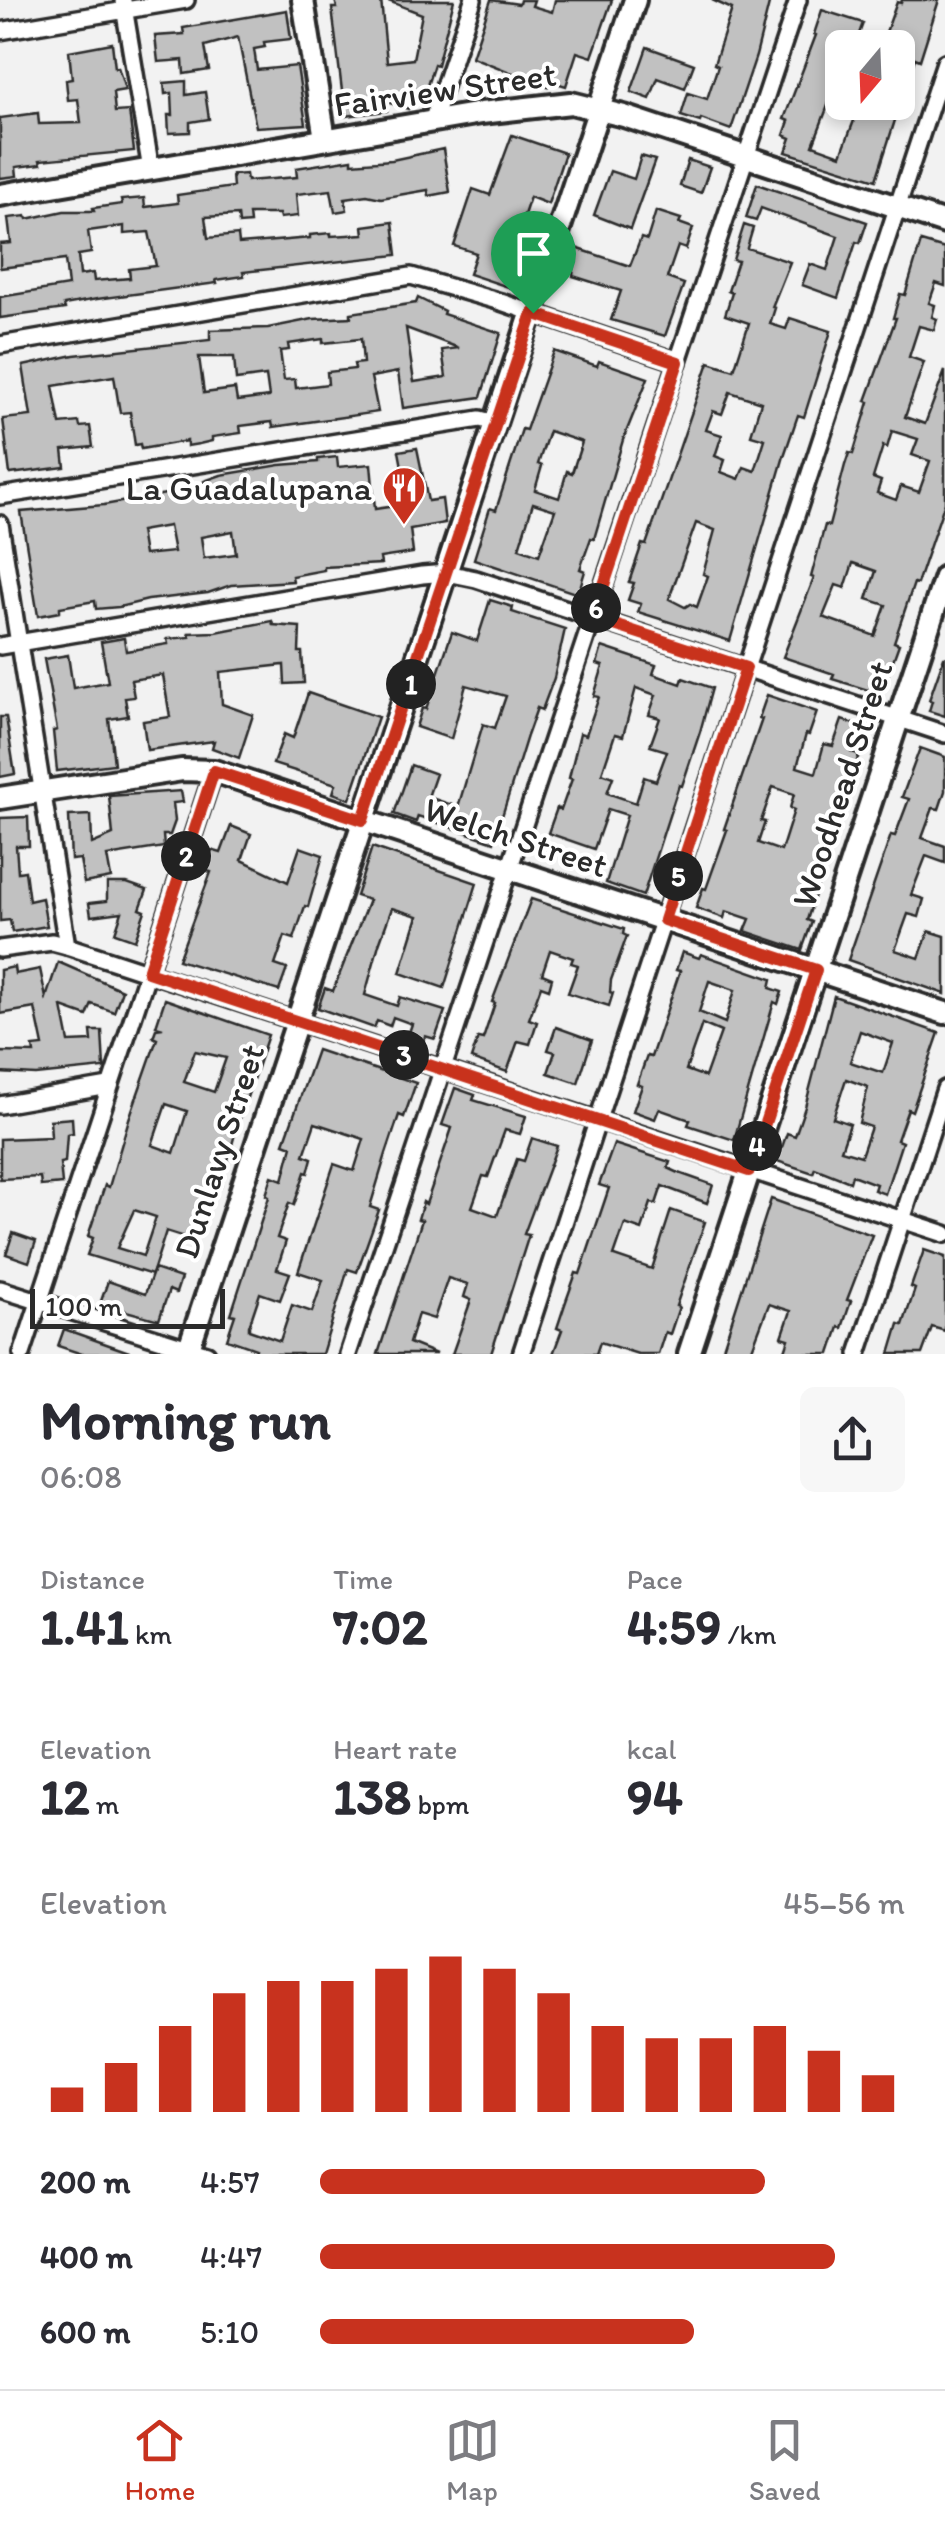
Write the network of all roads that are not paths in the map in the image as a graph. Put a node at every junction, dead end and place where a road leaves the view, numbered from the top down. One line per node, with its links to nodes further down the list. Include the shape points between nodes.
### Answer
1 (186, 0): 6 (street)
2 (303, 0): 11 (street)
3 (473, 0): 10 (street)
4 (635, 0): 9 (street, Dunlavy Street)
5 (798, 0): 12 (street)
6 (124, 5): 7 (street); 13 (street)
7 (0, 31)
8 (945, 62): 15 (street)
9 (600, 108): 10 (street, Fairview Street, via 571,103); 12 (street, Fairview Street); 17 (street, Dunlavy Street)
10 (432, 122): 11 (street, Fairview Street)
11 (326, 139): 13 (street, Fairview Street)
12 (746, 157): 15 (street, Fairview Street); 19 (street)
13 (151, 170): 14 (street, Fairview Street)
14 (0, 196)
15 (897, 208): 16 (street, Fairview Street); 28 (street)
16 (945, 223)
17 (533, 313): 18 (street, via 411,276); 19 (street); 20 (street, Dunlavy Street)
18 (0, 345)
19 (678, 362): 25 (street)
20 (496, 424): 21 (street, via 480,419); 23 (street, Dunlavy Street)
21 (0, 496)
22 (0, 524): 26 (street)
23 (447, 573): 25 (street); 26 (street); 34 (street, Dunlavy Street)
24 (945, 577): 29 (street, Woodhead Street)
25 (593, 618): 28 (street); 35 (street)
26 (20, 642): 27 (street); 32 (street)
27 (0, 646)
28 (746, 668): 29 (street); 36 (street)
29 (898, 718): 30 (street); 39 (street, Woodhead Street)
30 (945, 734)
31 (214, 771): 32 (street, Welch Street); 34 (street, Welch Street); 40 (street)
32 (41, 791): 33 (street, Welch Street); 37 (street)
33 (0, 798)
34 (363, 820): 35 (street, Welch Street); 42 (street, Dunlavy Street)
35 (510, 869): 36 (street, Welch Street); 43 (street)
36 (664, 920): 39 (street, Welch Street); 47 (street)
37 (67, 946): 38 (street); 40 (street)
38 (0, 950)
39 (816, 970): 41 (street, Welch Street); 48 (street, Woodhead Street)
40 (148, 972): 42 (street); 44 (street)
41 (945, 1013)
42 (297, 1020): 43 (street); 53 (street, Dunlavy Street)
43 (443, 1068): 47 (street); 55 (street)
44 (109, 1086): 46 (street); 52 (street)
45 (945, 1089): 49 (street)
46 (0, 1106)
47 (598, 1121): 48 (street); 56 (street)
48 (749, 1171): 49 (street); 57 (street, Woodhead Street)
49 (902, 1220): 50 (street); 58 (street)
50 (945, 1234)
51 (0, 1289): 52 (street)
52 (40, 1299): 53 (street); 54 (street)
53 (194, 1352)
54 (22, 1354)
55 (348, 1354)
56 (521, 1354)
57 (689, 1354)
58 (858, 1354)

